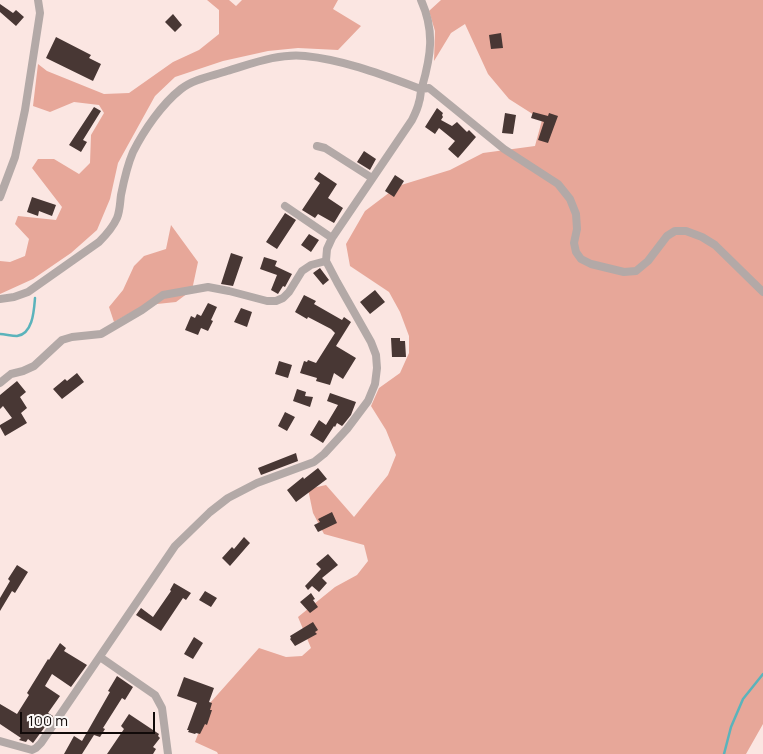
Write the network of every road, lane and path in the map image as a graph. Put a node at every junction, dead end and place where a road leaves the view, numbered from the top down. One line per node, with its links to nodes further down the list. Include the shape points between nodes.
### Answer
1 (38, 0): 6 (street, via 40,13 25,110 15,157)
2 (421, 0): 3 (street, via 430,30 430,44)
3 (421, 89): 5 (street, via 412,120); 10 (street, via 429,88 504,148 558,184 570,199 576,214 574,243 581,259 624,272 636,271 667,236 675,231 686,231 715,245); 11 (street, via 347,64 303,56 279,57 200,79 182,88 144,132 126,169 117,216 99,242 28,292)
4 (318, 146): 5 (street)
5 (372, 178): 8 (street)
6 (0, 197)
7 (285, 206): 8 (street)
8 (332, 238): 9 (street)
9 (326, 261): 12 (street, via 311,264 302,271 290,292 276,301 208,287 163,296 101,334 62,340 34,366 11,374); 13 (street, via 376,355 375,384 368,401 347,429 314,462 257,483 228,498 197,524 175,546)
10 (763, 292)
11 (0, 299)
12 (0, 383)
13 (100, 657): 15 (street); 16 (street, via 155,696 162,708)
14 (0, 741): 15 (street)
15 (38, 751)
16 (168, 754)

